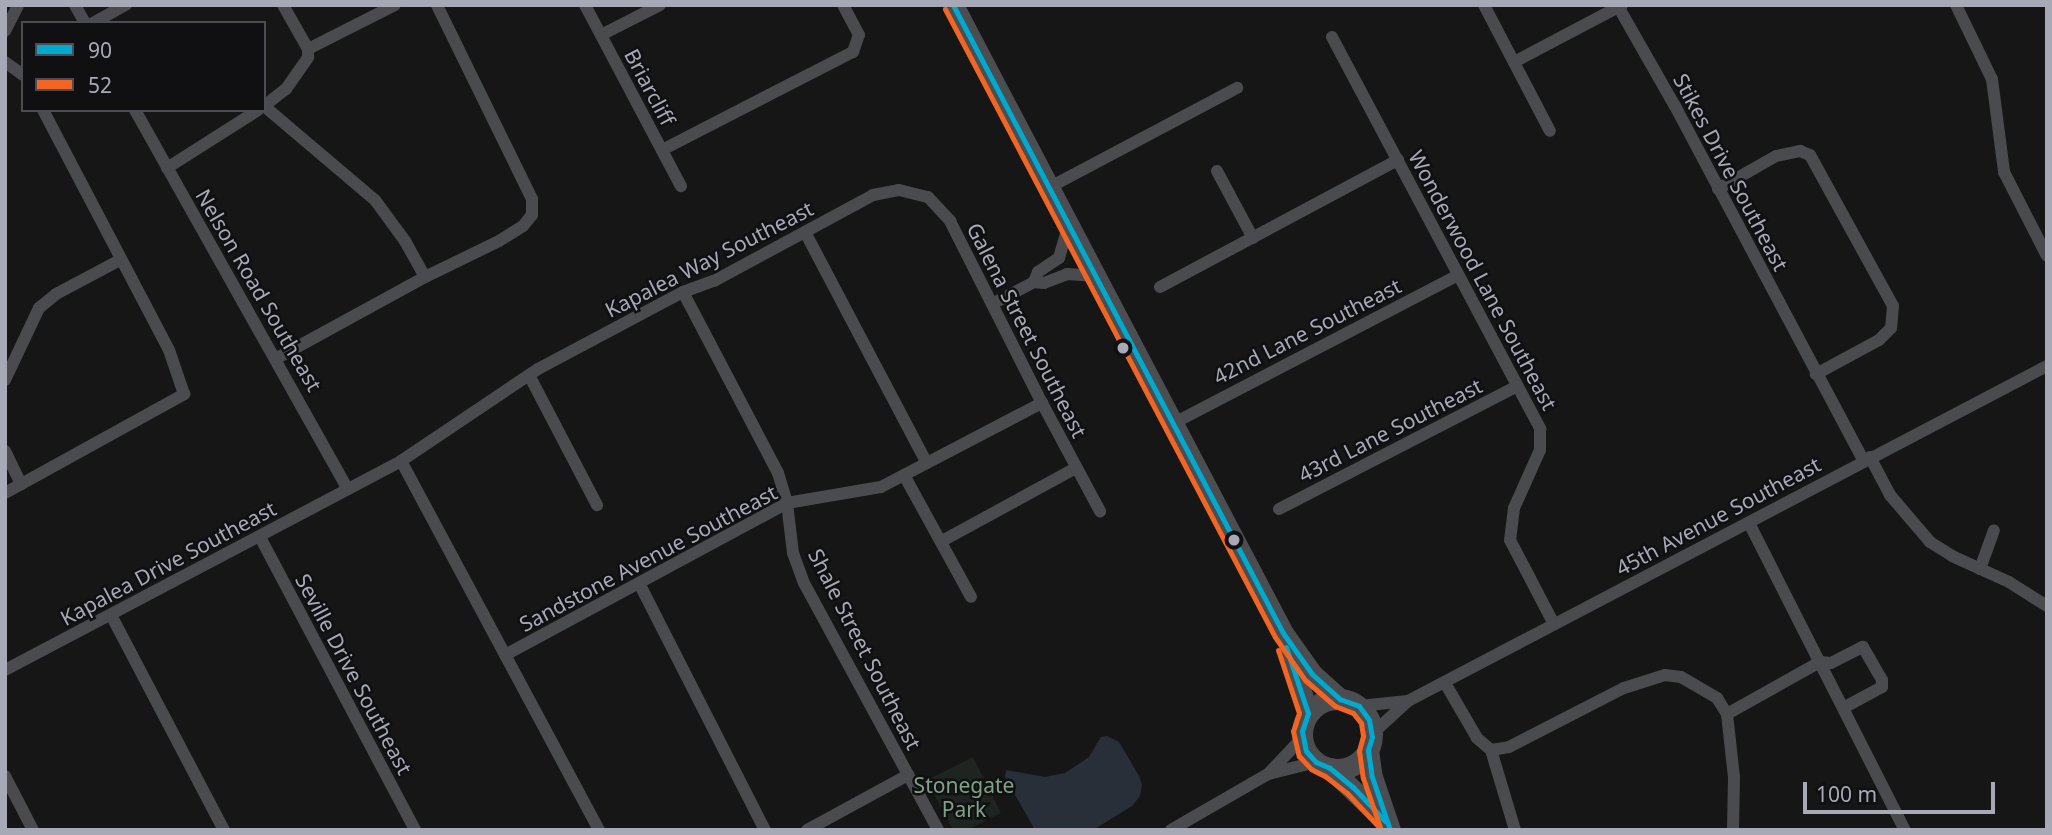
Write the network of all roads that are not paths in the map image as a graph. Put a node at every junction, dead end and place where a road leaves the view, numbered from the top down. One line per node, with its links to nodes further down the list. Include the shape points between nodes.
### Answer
1 (18, 5): 16 (street)
2 (75, 5): 14 (street)
3 (126, 5): 15 (street)
4 (283, 5): 19 (street)
5 (395, 5): 19 (street)
6 (437, 5): 45 (street, via 532,199 533,215 499,241)
7 (584, 5): 17 (street, Briarcliff)
8 (660, 5): 17 (street)
9 (843, 5): 30 (street, via 859,36 853,52)
10 (953, 5): 35 (main road)
11 (1484, 5): 21 (street)
12 (1956, 5): 41 (street, via 1992,79 2004,172)
13 (1621, 6): 21 (street, Stikes Drive Southeast); 36 (street, Stikes Drive Southeast)
14 (84, 21)
15 (97, 21)
16 (5, 31)
17 (601, 35): 30 (street, Briarcliff)
18 (1332, 37): 31 (street, Wonderwood Lane Southeast)
19 (308, 49): 24 (street, via 301,71)
20 (5, 62): 22 (street)
21 (1514, 62): 29 (street)
22 (21, 74)
23 (1237, 88): 35 (street)
24 (266, 104)
25 (266, 108): 45 (street, via 375,200)
26 (44, 112): 42 (street)
27 (136, 112): 32 (street, Nelson Road Southeast)
28 (255, 112): 32 (street)
29 (1550, 131)
30 (662, 150): 34 (street, Briarcliff)
31 (1398, 160): 40 (street); 43 (street, Wonderwood Lane Southeast)
32 (167, 168): 50 (street, Nelson Road Southeast)
33 (1217, 171): 40 (street)
34 (681, 186)
35 (1050, 187): 38 (main road)
36 (1718, 189): 53 (street, Stikes Drive Southeast); 53 (street, via 1776,156 1800,151 1810,155 1893,306 1891,328 1880,340)
37 (899, 190): 39 (street, Kapalea Way Southeast, via 873,195); 49 (street, Galena Street Southeast, via 928,197 950,221)
38 (1069, 224): 44 (main road); 46 (street, via 1059,258 1038,272)
39 (804, 232): 48 (street, Kapalea Way Southeast, via 714,281); 61 (street)
40 (1253, 238): 47 (street)
41 (2047, 256)
42 (120, 260): 54 (street, via 56,294 39,309); 64 (street, via 169,350 184,394)
43 (1458, 275): 55 (street, Wonderwood Lane Southeast); 57 (street, 42nd Lane Southeast)
44 (1097, 276): 46 (street, via 1068,274); 57 (main road)
45 (425, 277): 50 (street)
46 (1034, 282): 49 (street)
47 (1160, 287)
48 (683, 292): 52 (street, Kapalea Way Southeast); 67 (street, Shale Street Southeast, via 778,473)
49 (992, 304): 56 (street, Galena Street Southeast)
50 (275, 359): 65 (street, Nelson Road Southeast)
51 (2047, 366): 59 (street, 45th Avenue Southeast)
52 (534, 372): 60 (street, Kapalea Way Southeast); 68 (street)
53 (1816, 374): 59 (street, Stikes Drive Southeast)
54 (5, 380)
55 (1517, 386): 69 (street, 43rd Lane Southeast); 80 (street, Wonderwood Lane Southeast, via 1540,429 1541,443 1514,508 1510,540)
56 (1042, 403): 61 (street, Sandstone Avenue Southeast); 62 (street, Galena Street Southeast)
57 (1174, 423): 81 (main road)
58 (5, 451): 64 (street)
59 (1866, 459): 71 (street, 45th Avenue Southeast); 75 (street, Stikes Drive Southeast, via 1917,530)
60 (401, 461): 65 (street, Kapalea Drive Southeast); 82 (street)
61 (927, 463): 63 (street, Sandstone Avenue Southeast)
62 (1076, 468): 70 (street, Galena Street Southeast); 74 (street)
63 (904, 475): 67 (street, Sandstone Avenue Southeast, via 881,488); 74 (street)
64 (21, 484): 66 (street)
65 (348, 489): 73 (street, Kapalea Drive Southeast)
66 (5, 492)
67 (787, 503): 76 (street, Sandstone Avenue Southeast); 96 (street, Shale Street Southeast, via 793,553 804,583)
68 (597, 505)
69 (1279, 509)
70 (1100, 511)
71 (1749, 523): 80 (street, 45th Avenue Southeast); 83 (street)
72 (1994, 530): 75 (street)
73 (260, 537): 79 (street, Kapalea Drive Southeast); 101 (street, Seville Drive Southeast)
74 (942, 541): 77 (street)
75 (1979, 569): 78 (street, Stikes Drive Southeast)
76 (639, 583): 82 (street, Sandstone Avenue Southeast); 103 (street)
77 (971, 597)
78 (2047, 606)
79 (111, 615): 84 (street, Kapalea Drive Southeast); 100 (street)
80 (1554, 624): 85 (street, 45th Avenue Southeast)
81 (1283, 633): 87 (main road, via 1312,674); 89 (main road)
82 (505, 656): 102 (street)
83 (1820, 662): 88 (street); 88 (street, via 1831,663 1863,648 1882,680 1878,691); 90 (street)
84 (5, 670)
85 (1445, 683): 86 (street, 45th Avenue Southeast); 93 (street, via 1477,738)
86 (1408, 701): 87 (street, 45th Avenue Southeast); 92 (street, 45th Avenue Southeast)
87 (1350, 702): 89 (main road, via 1322,702); 92 (main road, via 1369,720)
88 (1843, 708): 109 (street)
89 (1308, 713): 91 (main road)
90 (1727, 714): 93 (street, via 1717,698 1696,684 1665,675 1624,688 1509,747); 108 (street, via 1734,777)
91 (1301, 738): 94 (main road, via 1306,751); 95 (street)
92 (1370, 742): 94 (main road, via 1354,764); 98 (main road)
93 (1491, 750): 107 (street)
94 (1323, 765): 95 (street); 98 (main road)
95 (1268, 774): 106 (street)
96 (908, 775): 104 (street); 105 (street, Shale Street Southeast)
97 (5, 776): 99 (street)
98 (1388, 826)
99 (33, 830)
100 (224, 830)
101 (415, 830)
102 (599, 830)
103 (765, 830)
104 (807, 830)
105 (938, 830)
106 (1171, 830)
107 (1515, 830)
108 (1733, 830)
109 (1905, 830)

